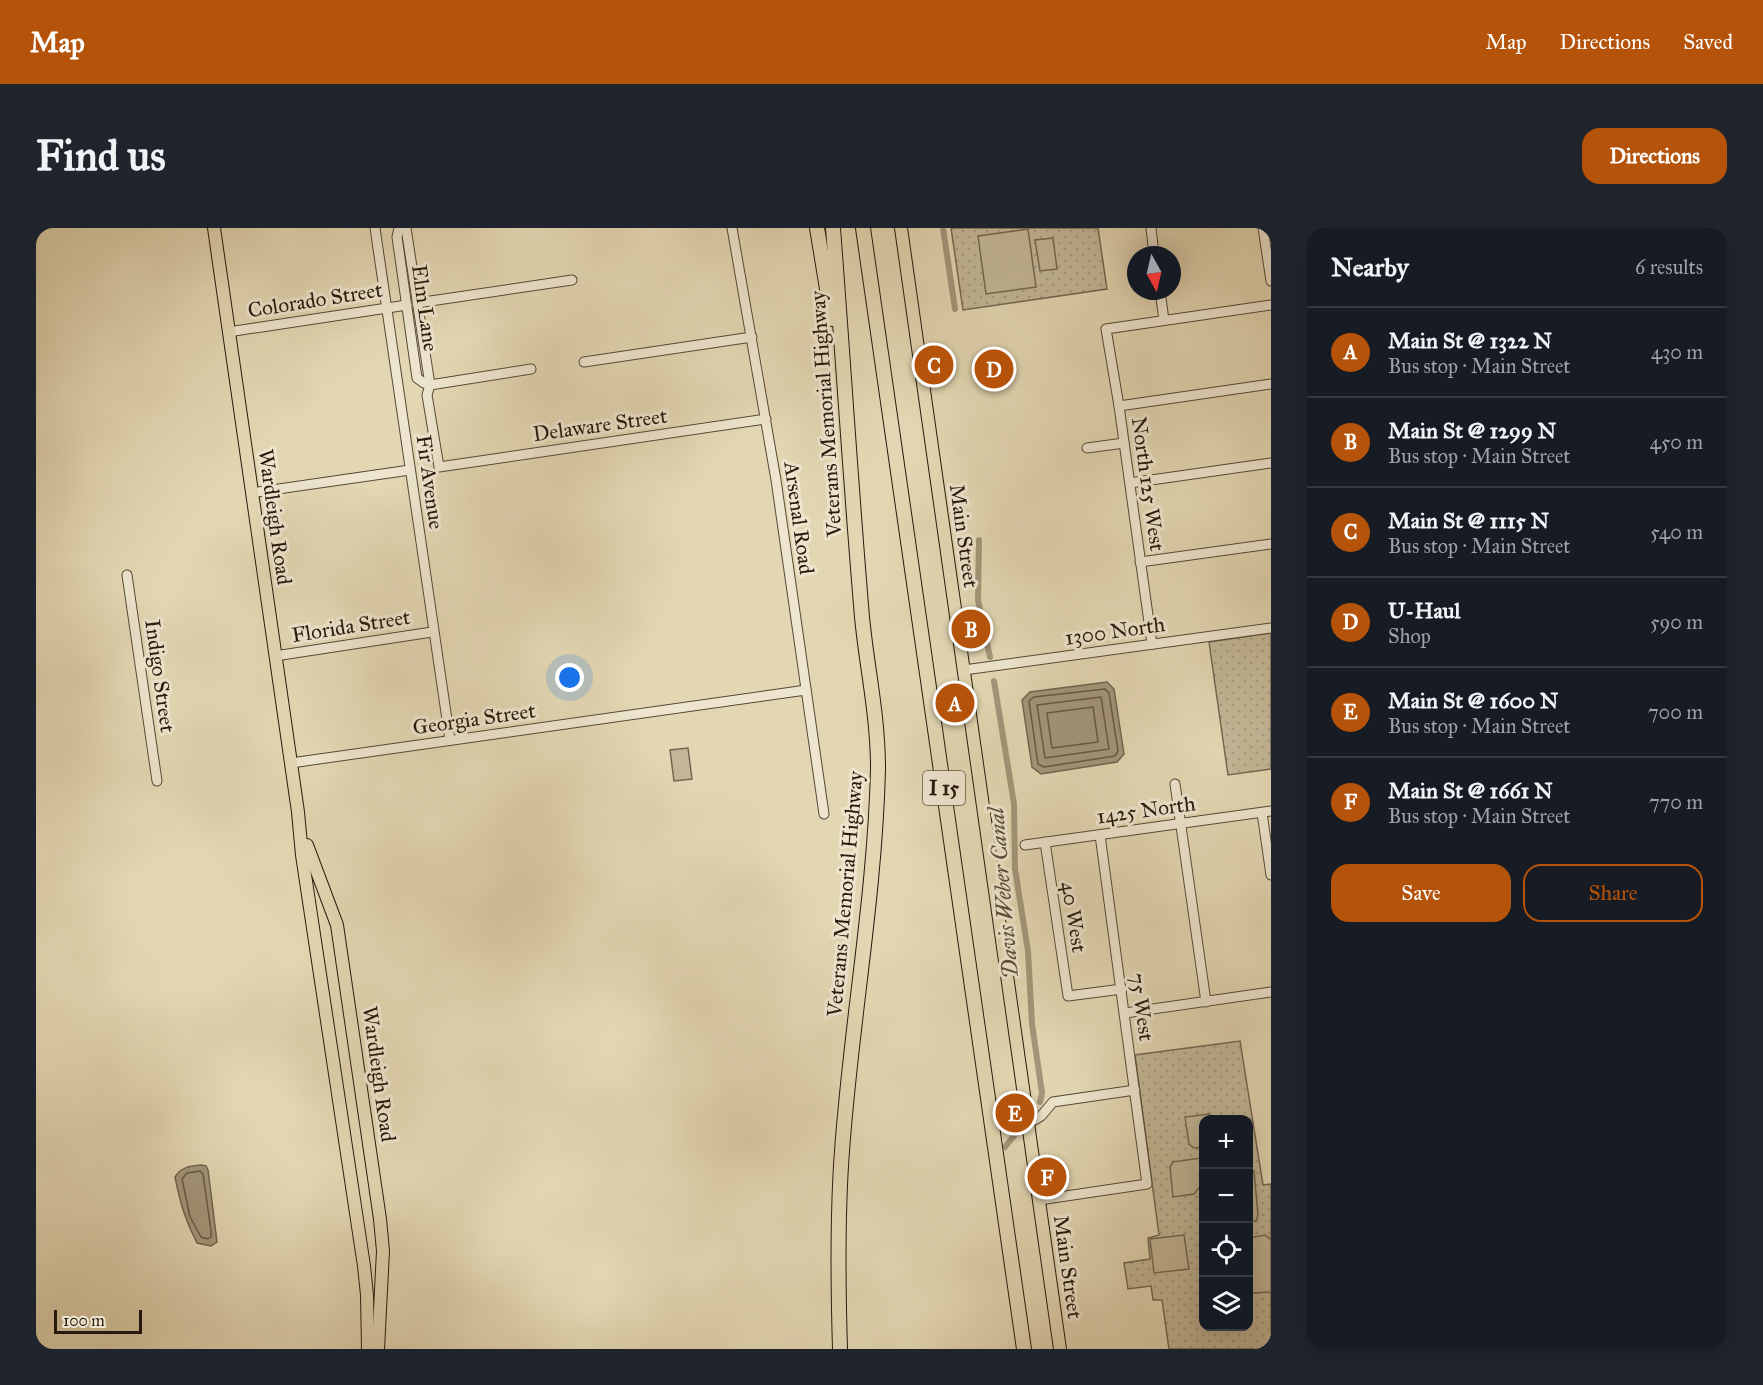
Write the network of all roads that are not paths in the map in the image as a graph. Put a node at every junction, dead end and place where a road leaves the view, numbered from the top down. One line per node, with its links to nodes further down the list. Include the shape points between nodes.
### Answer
1 (214, 228): 21 (main road, Wardleigh Road)
2 (375, 228): 19 (street, Fir Avenue)
3 (399, 228): 17 (street, Elm Lane)
4 (406, 228): 16 (street, Elm Lane)
5 (732, 228): 22 (street, Arsenal Road)
6 (817, 228): 29 (highway)
7 (833, 228): 29 (highway, Veterans Memorial Highway)
8 (863, 228): 68 (highway, I 15)
9 (901, 228): 44 (main road, Main Street)
10 (1150, 228): 12 (street)
11 (1263, 228): 14 (street)
12 (1153, 246)
13 (572, 280): 16 (street)
14 (1271, 281)
15 (1161, 300): 20 (street)
16 (417, 303): 26 (street, Elm Lane)
17 (407, 305): 19 (street, Colorado Street); 26 (street, Elm Lane, via 417,378)
18 (1271, 305): 20 (street)
19 (386, 308): 21 (street, Colorado Street); 34 (street, Fir Avenue)
20 (1164, 320): 27 (street, North 125 West, via 1106,328)
21 (228, 332): 36 (main road, Wardleigh Road)
22 (752, 337): 23 (street); 28 (street, Arsenal Road)
23 (584, 362)
24 (531, 369): 26 (street)
25 (1271, 384): 27 (street)
26 (430, 385): 33 (street, Elm Lane, via 427,395)
27 (1119, 406): 30 (street, North 125 West)
28 (766, 419): 33 (street, Delaware Street); 45 (street, Arsenal Road)
29 (847, 428): 67 (highway, Veterans Memorial Highway, via 863,621 877,720 878,766 876,825 842,1151 838,1232)
30 (1124, 443): 31 (street); 35 (street, North 125 West)
31 (1087, 448)
32 (1271, 463): 35 (street)
33 (439, 467)
34 (410, 470): 36 (street); 41 (street, Fir Avenue)
35 (1130, 483): 38 (street, North 125 West)
36 (251, 493): 43 (main road, Wardleigh Road)
37 (1271, 544): 38 (street)
38 (1140, 562): 42 (street, North 125 West)
39 (127, 575): 48 (street, Indigo Street)
40 (1271, 628): 42 (street, 1300 North)
41 (432, 632): 43 (street, Florida Street); 46 (street, Fir Avenue)
42 (1152, 644): 44 (street, 1300 North)
43 (275, 656): 47 (main road, Wardleigh Road)
44 (964, 670): 63 (main road, Main Street)
45 (806, 690): 46 (street, Georgia Street); 52 (street, Arsenal Road)
46 (450, 740): 47 (street, Georgia Street)
47 (291, 763): 50 (main road, Wardleigh Road)
48 (157, 781)
49 (1175, 784): 53 (street)
50 (298, 812): 65 (main road, Wardleigh Road, via 364,1266); 66 (main road, Wardleigh Road, via 338,932 382,1236)
51 (1267, 812): 53 (street, 1425 North); 57 (street)
52 (824, 814)
53 (1181, 824): 54 (street, 1425 North); 60 (street)
54 (1100, 835): 55 (street, 1425 North); 58 (street, 75 West)
55 (1045, 842): 56 (street, 1425 North); 58 (street, 40 West, via 1068,996)
56 (1025, 845)
57 (1271, 875)
58 (1122, 988): 61 (street, 75 West)
59 (1271, 992): 60 (street)
60 (1206, 1002): 61 (street)
61 (1125, 1013): 62 (street, 75 West)
62 (1135, 1090): 63 (street, via 1053,1102); 64 (street, 75 West, via 1147,1184)
63 (1028, 1124): 64 (main road, Main Street)
64 (1039, 1200): 69 (main road, Main Street)
65 (368, 1349)
66 (378, 1349)
67 (840, 1349)
68 (1024, 1349)
69 (1060, 1349)

